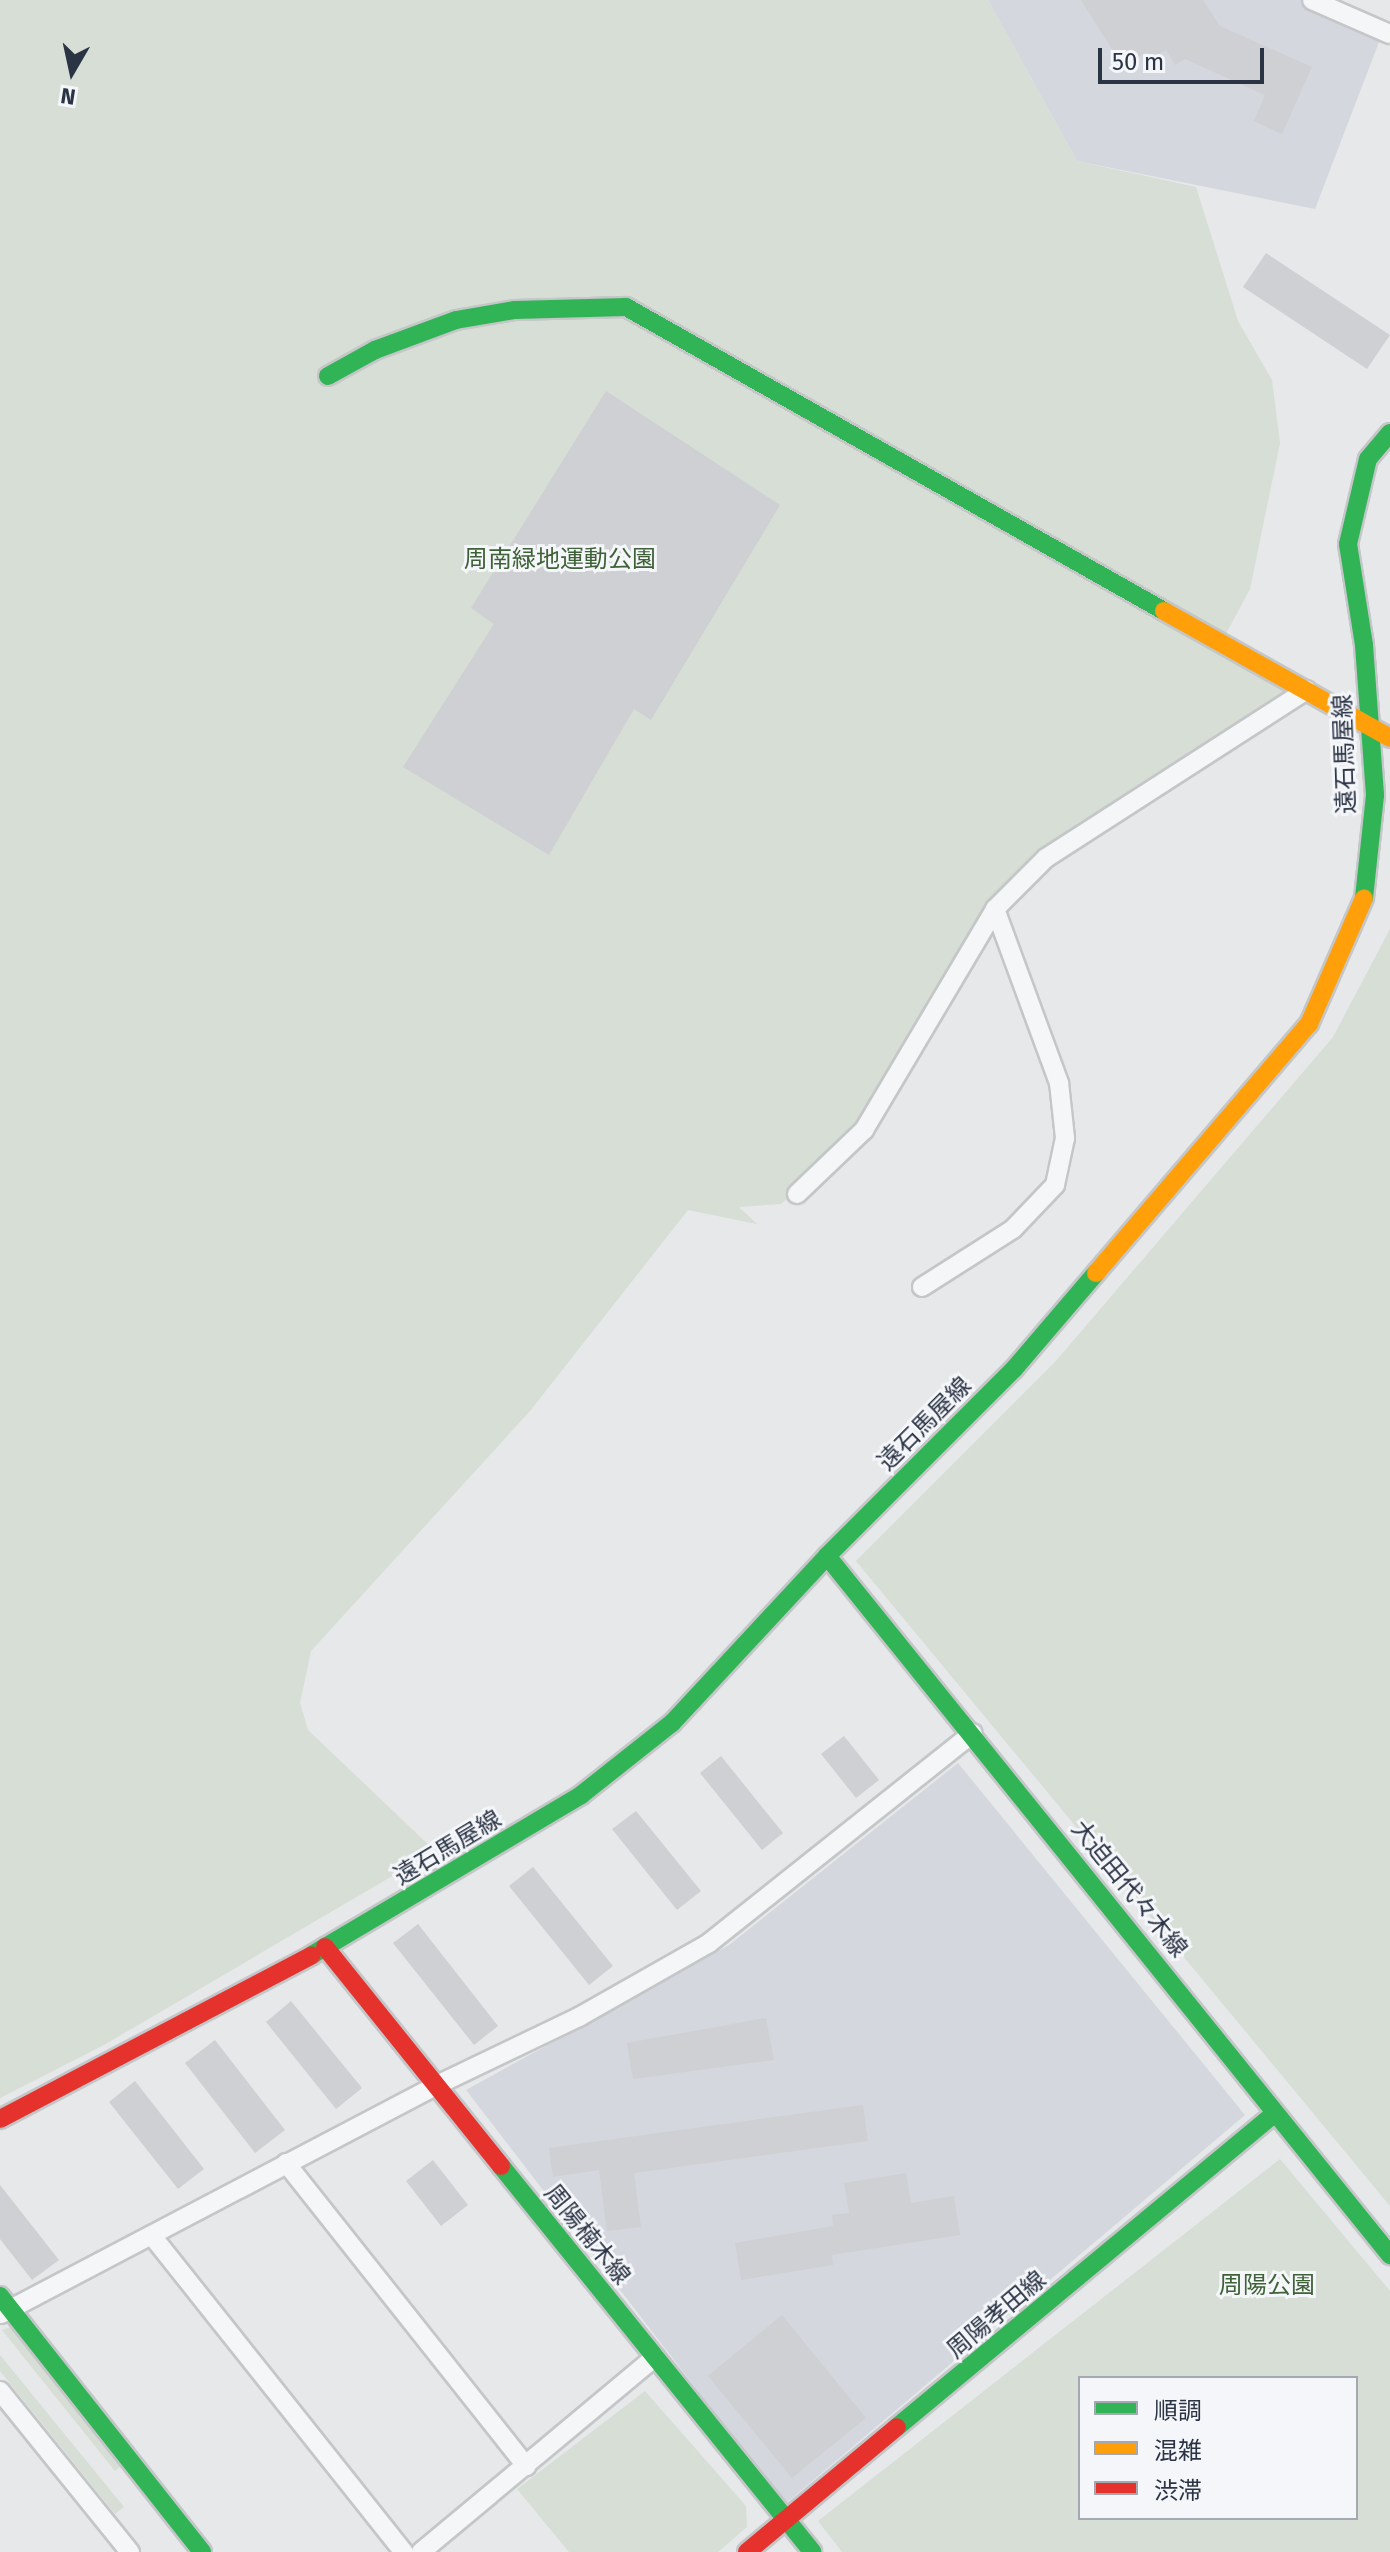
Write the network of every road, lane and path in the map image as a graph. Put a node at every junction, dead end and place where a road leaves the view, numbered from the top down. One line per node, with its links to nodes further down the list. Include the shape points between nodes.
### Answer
1 (1312, 0): 2 (street)
2 (1390, 34)
3 (328, 376): 5 (street, via 375,350 456,320 515,310 626,307)
4 (1390, 433): 6 (street, 遠石馬屋線, via 1368,459 1348,544)
5 (1307, 690): 6 (street); 8 (street, via 1046,858)
6 (1370, 724): 7 (street); 11 (street, 遠石馬屋線, via 1375,795 1364,902 1309,1024 1014,1369)
7 (1390, 738)
8 (995, 909): 9 (street, via 864,1130); 10 (street, via 1059,1083 1065,1138 1055,1185 1013,1229)
9 (797, 1194)
10 (922, 1287)
11 (827, 1556): 12 (street, 大迫田代々木線); 13 (street, 遠石馬屋線, via 672,1723 581,1795)
12 (973, 1733): 14 (street, via 709,1943 579,2017); 15 (street, 大迫田代々木線)
13 (325, 1947): 14 (street, 周陽楠木線); 16 (street, 遠石馬屋線)
14 (435, 2086): 17 (street); 21 (street, 周陽楠木線)
15 (1275, 2113): 19 (street, 大迫田代々木線); 24 (street, 周陽孝田線)
16 (0, 2119)
17 (286, 2163): 18 (street); 23 (street)
18 (153, 2237): 20 (street); 27 (street)
19 (1390, 2255)
20 (4, 2306): 26 (street)
21 (655, 2357): 23 (street); 24 (street, 周陽楠木線)
22 (0, 2391): 25 (street)
23 (526, 2466): 28 (street)
24 (786, 2520): 29 (street, 周陽孝田線); 30 (street, 周陽楠木線)
25 (130, 2552)
26 (202, 2552)
27 (404, 2552)
28 (421, 2552)
29 (747, 2552)
30 (813, 2552)

